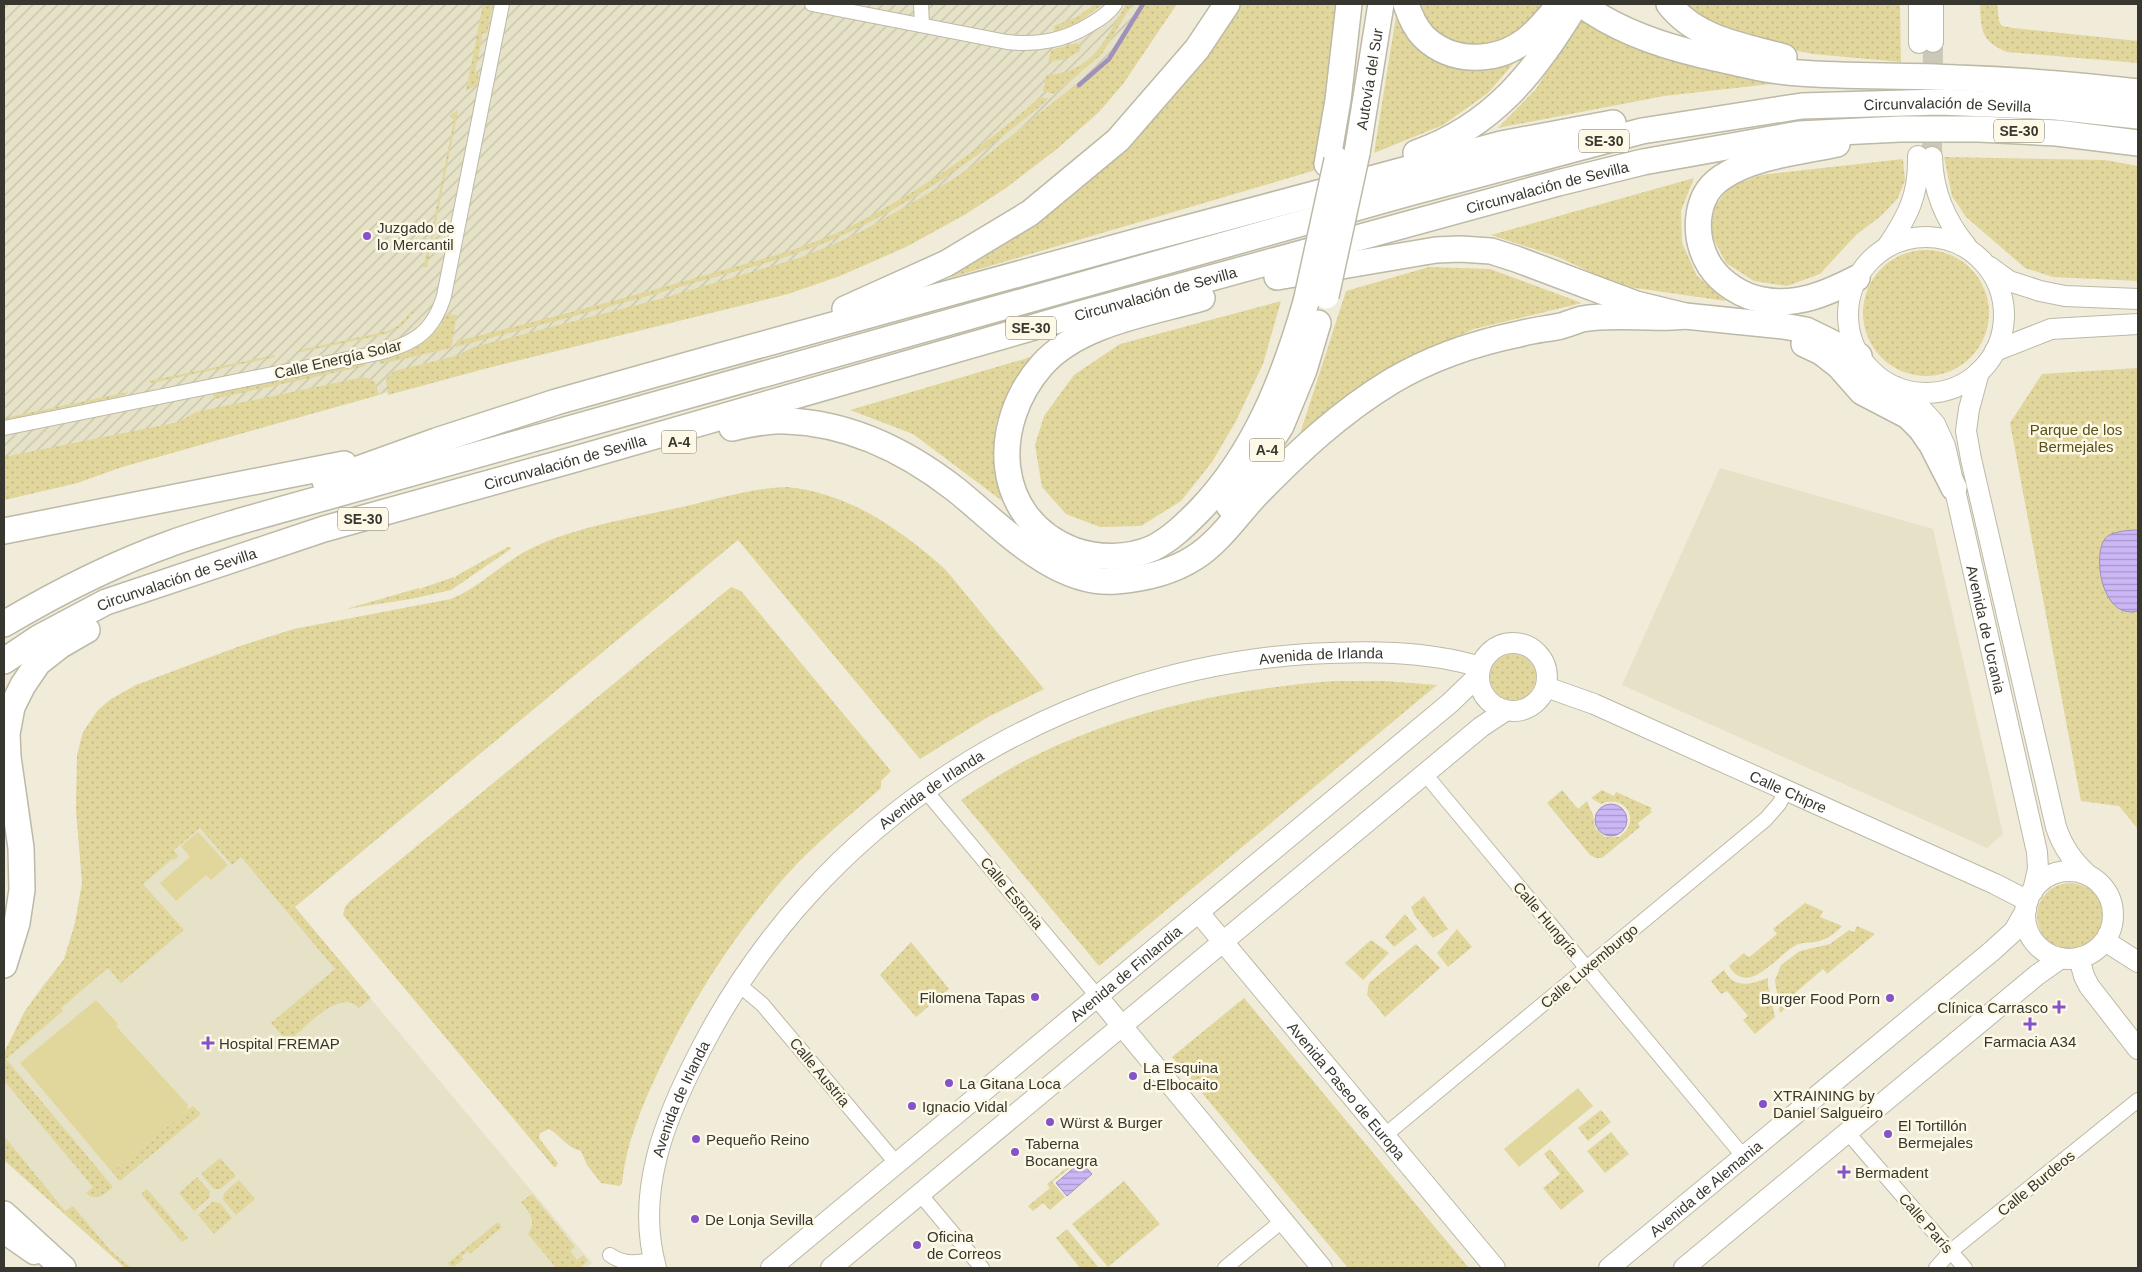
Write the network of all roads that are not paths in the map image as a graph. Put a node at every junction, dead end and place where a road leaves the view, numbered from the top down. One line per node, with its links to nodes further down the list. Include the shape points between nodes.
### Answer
1 (502, 4): 42 (street, Calle Energía Solar, via 444,296 438,314 424,332 405,345 378,352)
2 (812, 4): 17 (street)
3 (884, 4): 17 (street)
4 (921, 4): 18 (street)
5 (1115, 4): 18 (street, via 1103,16 1070,36 1036,44 1007,42)
6 (1227, 4): 39 (highway, via 1196,49 1118,140 1030,213 947,264 853,306)
7 (1349, 4): 25 (highway, via 1338,100)
8 (1360, 4): 25 (highway)
9 (1381, 4): 25 (highway, Autovía del Sur / A-4)
10 (1406, 4): 11 (highway, via 1418,29 1436,47 1452,55 1489,57 1525,41)
11 (1560, 4)
12 (1576, 4): 27 (highway, via 1543,55 1509,95 1484,118 1440,144 1358,173 1274,196)
13 (1669, 4): 19 (highway, via 1691,24 1712,36)
14 (1919, 4): 15 (main road, via 1926,43)
15 (1933, 4)
16 (1595, 8): 19 (highway, via 1676,39 1734,53); 20 (highway, via 1633,33 1673,48 1739,64 1796,73 2062,83)
17 (874, 16): 18 (street)
18 (922, 25)
19 (1801, 61): 20 (highway, via 1955,64 2072,75)
20 (2138, 90)
21 (1802, 106): 22 (highway, Circunvalación de Sevilla / SE-30, via 1949,102 2056,107); 27 (highway, via 1662,114 1501,144); 47 (highway, Circunvalación de Sevilla / SE-30, via 1642,131 1409,193 250,518)
22 (2138, 116)
23 (1900, 129): 24 (highway, Circunvalación de Sevilla / SE-30, via 2057,133); 26 (highway, Circunvalación de Sevilla / SE-30, via 1799,134 1724,147 1643,162); 31 (highway, via 1753,162 1720,179 1709,189 1701,205 1697,221 1699,235 1710,266 1730,286 1747,296 1764,301 1800,300 1829,292)
24 (2138, 143)
25 (1340, 159): 33 (highway); 33 (highway, A-4, bridge)
26 (1492, 202): 30 (highway, via 1406,238); 44 (highway, Circunvalación de Sevilla / SE-30, via 1076,315)
27 (1134, 242): 39 (highway)
28 (1887, 247): 29 (main road, via 1908,239 1929,237 1951,241); 29 (main road, via 1906,219 1925,157 1938,201 1954,231); 31 (main road, via 1870,260)
29 (1977, 256): 32 (main road, via 2009,281 2040,291 2066,296); 37 (main road, via 1997,282 2004,306 2003,329)
30 (1277, 277): 33 (highway, via 1160,311 1096,339 1047,371 1023,408 1015,457 1020,486 1042,521 1064,537 1083,545 1113,548 1147,539 1181,518 1224,469 1264,400); 34 (highway, via 1436,250 1491,251 1636,304)
31 (1857, 278): 38 (main road, via 1850,297 1848,318 1851,338)
32 (2138, 299)
33 (1310, 301): 48 (highway, A-4, via 1304,370 1281,426 1220,517 1190,547)
34 (1685, 316): 36 (highway, via 1582,319); 38 (highway, via 1806,330)
35 (2138, 324): 37 (main road, via 2051,329)
36 (1562, 326): 45 (highway, via 1643,326 1716,331 1805,344 1839,366 1862,392 1908,416 1932,445); 48 (highway, via 1517,334 1436,358 1394,380 1317,434 1196,557)
37 (1995, 352): 40 (main road)
38 (1859, 356): 41 (main road, via 1869,369)
39 (709, 359): 43 (highway, via 556,402)
40 (1979, 372): 41 (main road, via 1940,392); 58 (main road, Avenida de Ucrania, via 1966,430 1971,459 2056,827 2068,854)
41 (1896, 387): 45 (main road, Avenida de Ucrania, via 1935,424 1945,446)
42 (4, 428)
43 (436, 441): 46 (highway, via 330,467); 47 (highway, via 346,474 197,520)
44 (572, 460): 48 (highway, A-4, via 623,457 746,425 785,420 826,426 872,438 912,460 1057,567 1086,578 1112,581); 49 (highway, Circunvalación de Sevilla / SE-30, via 324,529)
45 (1954, 488): 59 (main road, Avenida de Ucrania, via 2037,852 2038,869)
46 (4, 531)
47 (108, 568): 50 (highway, Circunvalación de Sevilla / SE-30)
48 (1158, 572)
49 (156, 585): 51 (highway, Circunvalación de Sevilla / SE-30, via 106,602 40,637); 65 (highway, via 38,663 12,707 7,734 8,757 21,848 22,890 15,932)
50 (4, 624)
51 (4, 661)
52 (1480, 671): 53 (main road, via 1484,659 1496,648 1504,644 1520,644 1528,646 1541,657 1547,672); 54 (main road, via 1481,691 1485,698); 57 (main road, Avenida de Irlanda, via 1429,656 1373,652 1240,661 1181,673 1053,716 992,747); 60 (main road, Avenida de Finlandia, via 1450,703)
53 (1546, 687): 54 (main road, via 1530,708); 56 (main road, Calle Chipre, via 1584,700)
54 (1505, 711): 55 (main road)
55 (1426, 774): 62 (main road); 66 (street, Calle Hungría)
56 (1786, 789): 59 (main road, Calle Chipre); 66 (street, Calle Luxemburgo, via 1766,819)
57 (925, 790): 67 (main road, Avenida de Irlanda, via 818,883); 68 (street, Calle Estonia)
58 (2088, 875): 59 (main road, via 2073,872 2048,877); 61 (main road, via 2103,887 2112,904 2113,923)
59 (2029, 901): 63 (main road, via 2025,920 2031,937 2044,951); 74 (main road, Avenida de Alemania, via 2014,931 2001,943)
60 (1199, 913): 62 (main road, Avenida Paseo de Europa); 68 (main road, Avenida de Finlandia)
61 (2105, 941): 63 (main road, via 2094,952); 64 (main road)
62 (1224, 942): 69 (main road); 73 (main road, Avenida Paseo de Europa)
63 (2070, 958): 70 (main road); 72 (main road, via 2037,975)
64 (2138, 962)
65 (4, 965)
66 (1587, 968): 73 (street, Calle Luxemburgo); 74 (street, Calle Hungría)
67 (738, 984): 75 (street, Calle Austria, via 762,1004); 82 (main road, Avenida de Irlanda, via 680,1090 656,1154 650,1192)
68 (1098, 997): 69 (main road); 75 (main road, Avenida de Finlandia)
69 (1121, 1027): 76 (main road); 78 (main road)
70 (2138, 1049)
71 (2138, 1100): 80 (street, Calle Burdeos)
72 (1848, 1132): 80 (street, Calle París); 92 (main road)
73 (1384, 1136): 90 (main road, Avenida Paseo de Europa)
74 (1744, 1156): 91 (main road, Avenida de Alemania)
75 (897, 1164): 85 (main road, Avenida de Finlandia)
76 (920, 1194): 86 (main road); 87 (street)
77 (4, 1214): 84 (highway)
78 (1282, 1221): 88 (street); 89 (main road)
79 (4, 1232): 83 (main road)
80 (1951, 1251): 93 (street, Calle Burdeos); 94 (street, Calle París)
81 (610, 1255): 82 (street, via 633,1263)
82 (655, 1264)
83 (56, 1268)
84 (63, 1268)
85 (772, 1268)
86 (831, 1268)
87 (982, 1268)
88 (1225, 1268)
89 (1322, 1268)
90 (1495, 1268)
91 (1610, 1268)
92 (1684, 1268)
93 (1936, 1268)
94 (1965, 1268)

